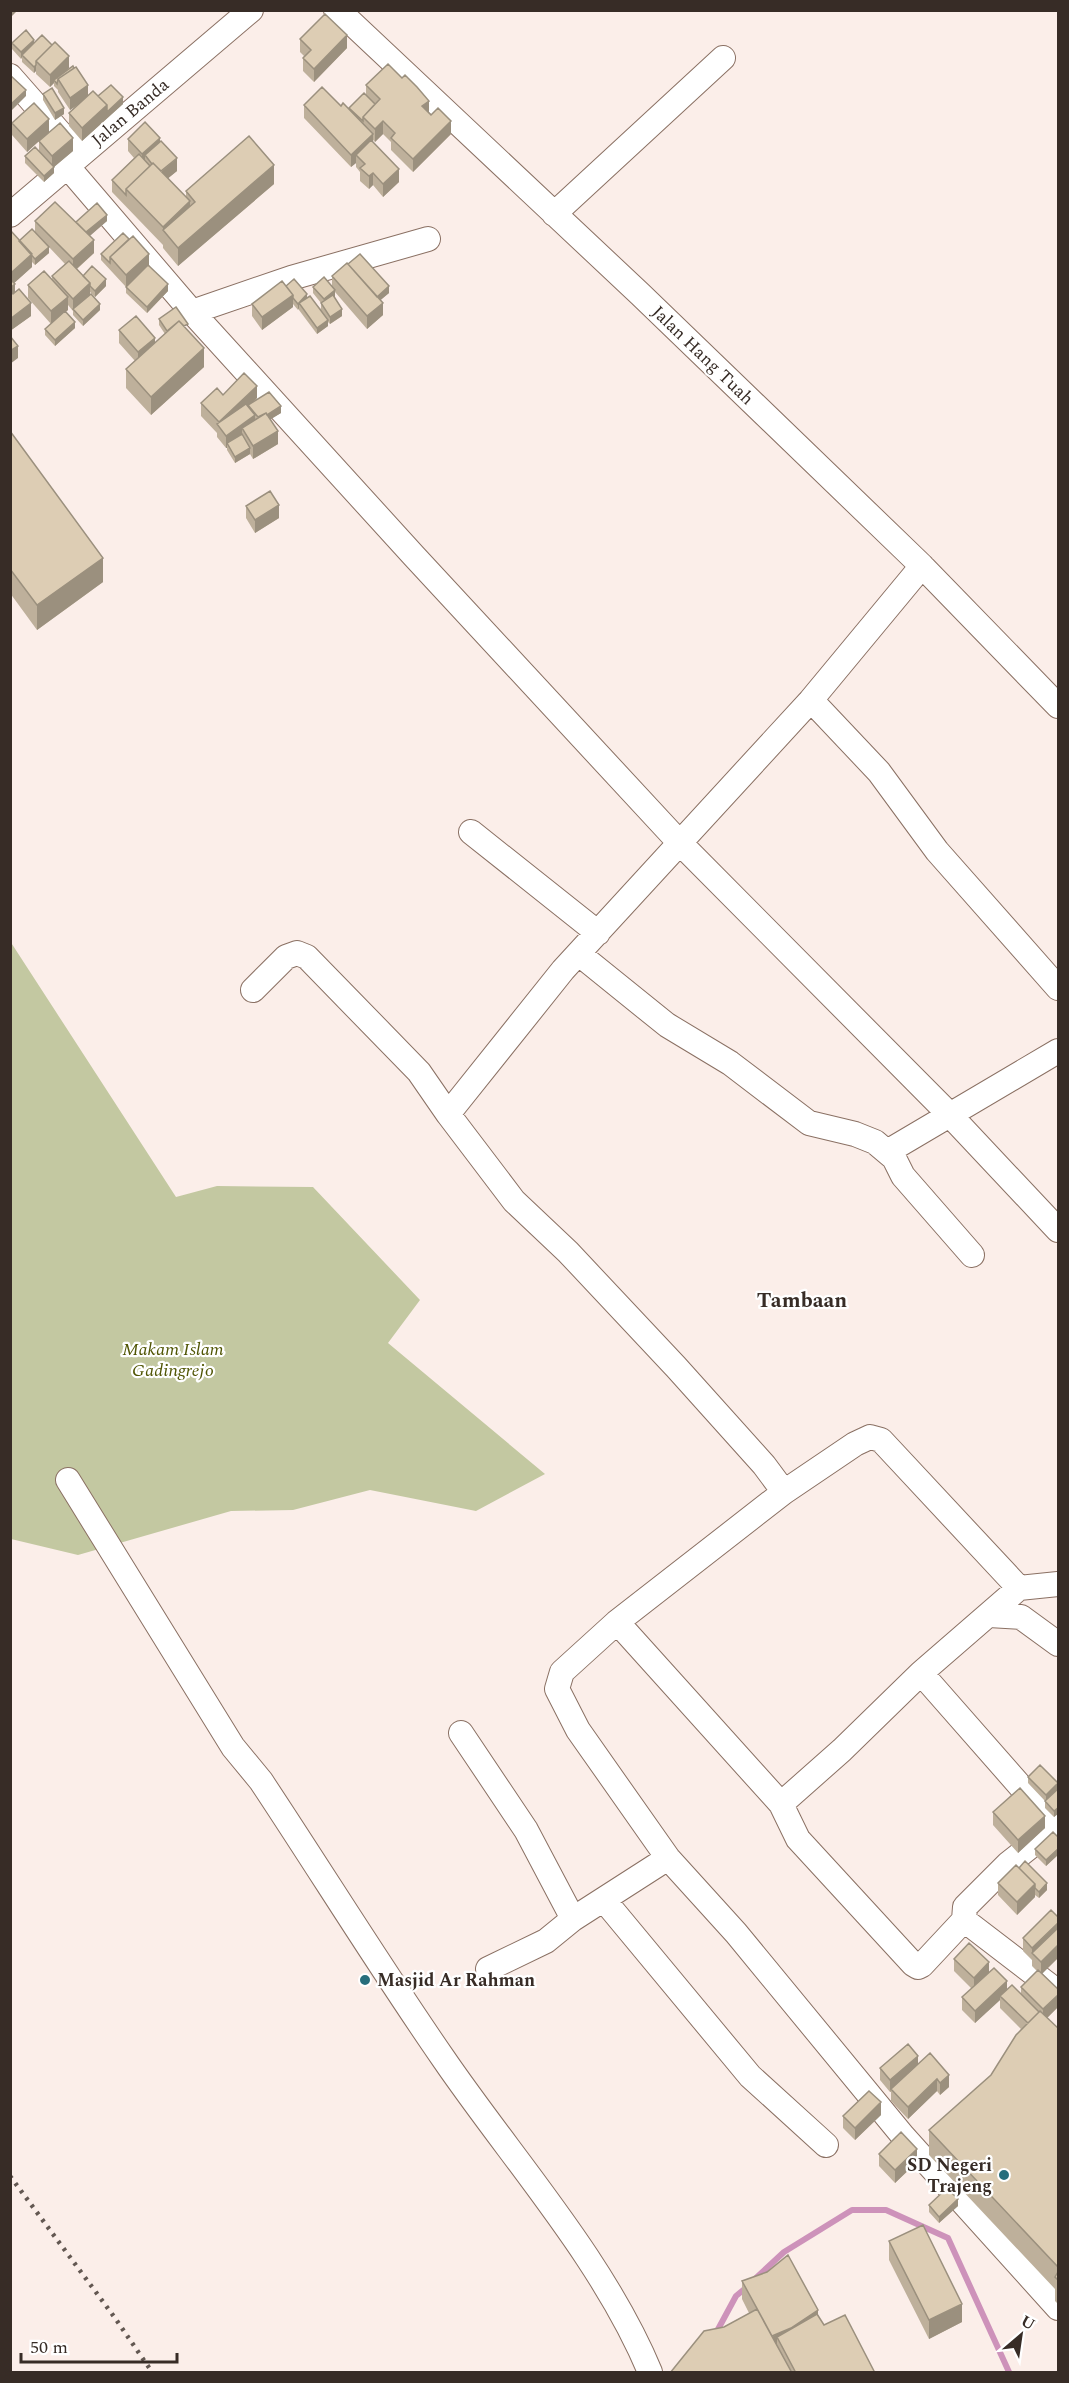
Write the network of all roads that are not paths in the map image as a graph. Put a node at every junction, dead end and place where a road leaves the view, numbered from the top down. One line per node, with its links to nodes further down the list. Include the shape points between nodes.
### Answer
1 (251, 10): 5 (street, Jalan Banda)
2 (339, 11): 6 (street, Jalan Hang Tuah)
3 (723, 58): 6 (street)
4 (10, 76): 5 (street)
5 (73, 160): 7 (street, Jalan Banda); 9 (street)
6 (554, 214): 10 (street, Jalan Hang Tuah)
7 (10, 215)
8 (428, 239): 9 (street, via 291,278)
9 (192, 312): 14 (street)
10 (922, 566): 11 (street, Jalan Hang Tuah); 12 (street)
11 (1053, 691)
12 (811, 700): 14 (street); 17 (street, via 879,772 937,851)
13 (471, 832): 15 (street)
14 (679, 842): 15 (street); 21 (street)
15 (598, 933): 16 (street)
16 (579, 954): 20 (street); 22 (street, via 667,1025 730,1063 809,1123 855,1134)
17 (1059, 987)
18 (253, 990): 20 (street, via 286,957 297,953 307,957 419,1072)
19 (1059, 1051): 21 (street)
20 (448, 1114): 26 (street, via 514,1201 568,1252 676,1367)
21 (949, 1114): 22 (street); 23 (street)
22 (887, 1152): 24 (street)
23 (1059, 1230)
24 (972, 1255)
25 (68, 1480): 44 (street, via 233,1748 261,1781 443,2059 574,2238 638,2342)
26 (784, 1492): 28 (street, via 855,1444 870,1437 881,1440); 30 (street)
27 (1059, 1584): 28 (street)
28 (1019, 1588): 29 (street)
29 (989, 1615): 31 (street, via 1021,1617); 32 (street)
30 (616, 1622): 34 (street); 36 (street, via 562,1672 557,1689 578,1730)
31 (1059, 1644)
32 (921, 1673): 34 (street); 35 (street)
33 (461, 1733): 38 (street, via 526,1830)
34 (781, 1804): 39 (street, via 798,1839 913,1964 922,1965)
35 (1057, 1828): 39 (street, via 1008,1864 965,1907)
36 (668, 1858): 37 (street); 43 (street, via 736,1933 903,2136)
37 (604, 1899): 38 (street); 42 (street, via 750,2076)
38 (573, 1919): 40 (street, via 546,1941)
39 (964, 1920): 41 (street)
40 (488, 1969)
41 (1059, 1992)
42 (826, 2145)
43 (1059, 2308)
44 (650, 2372)

